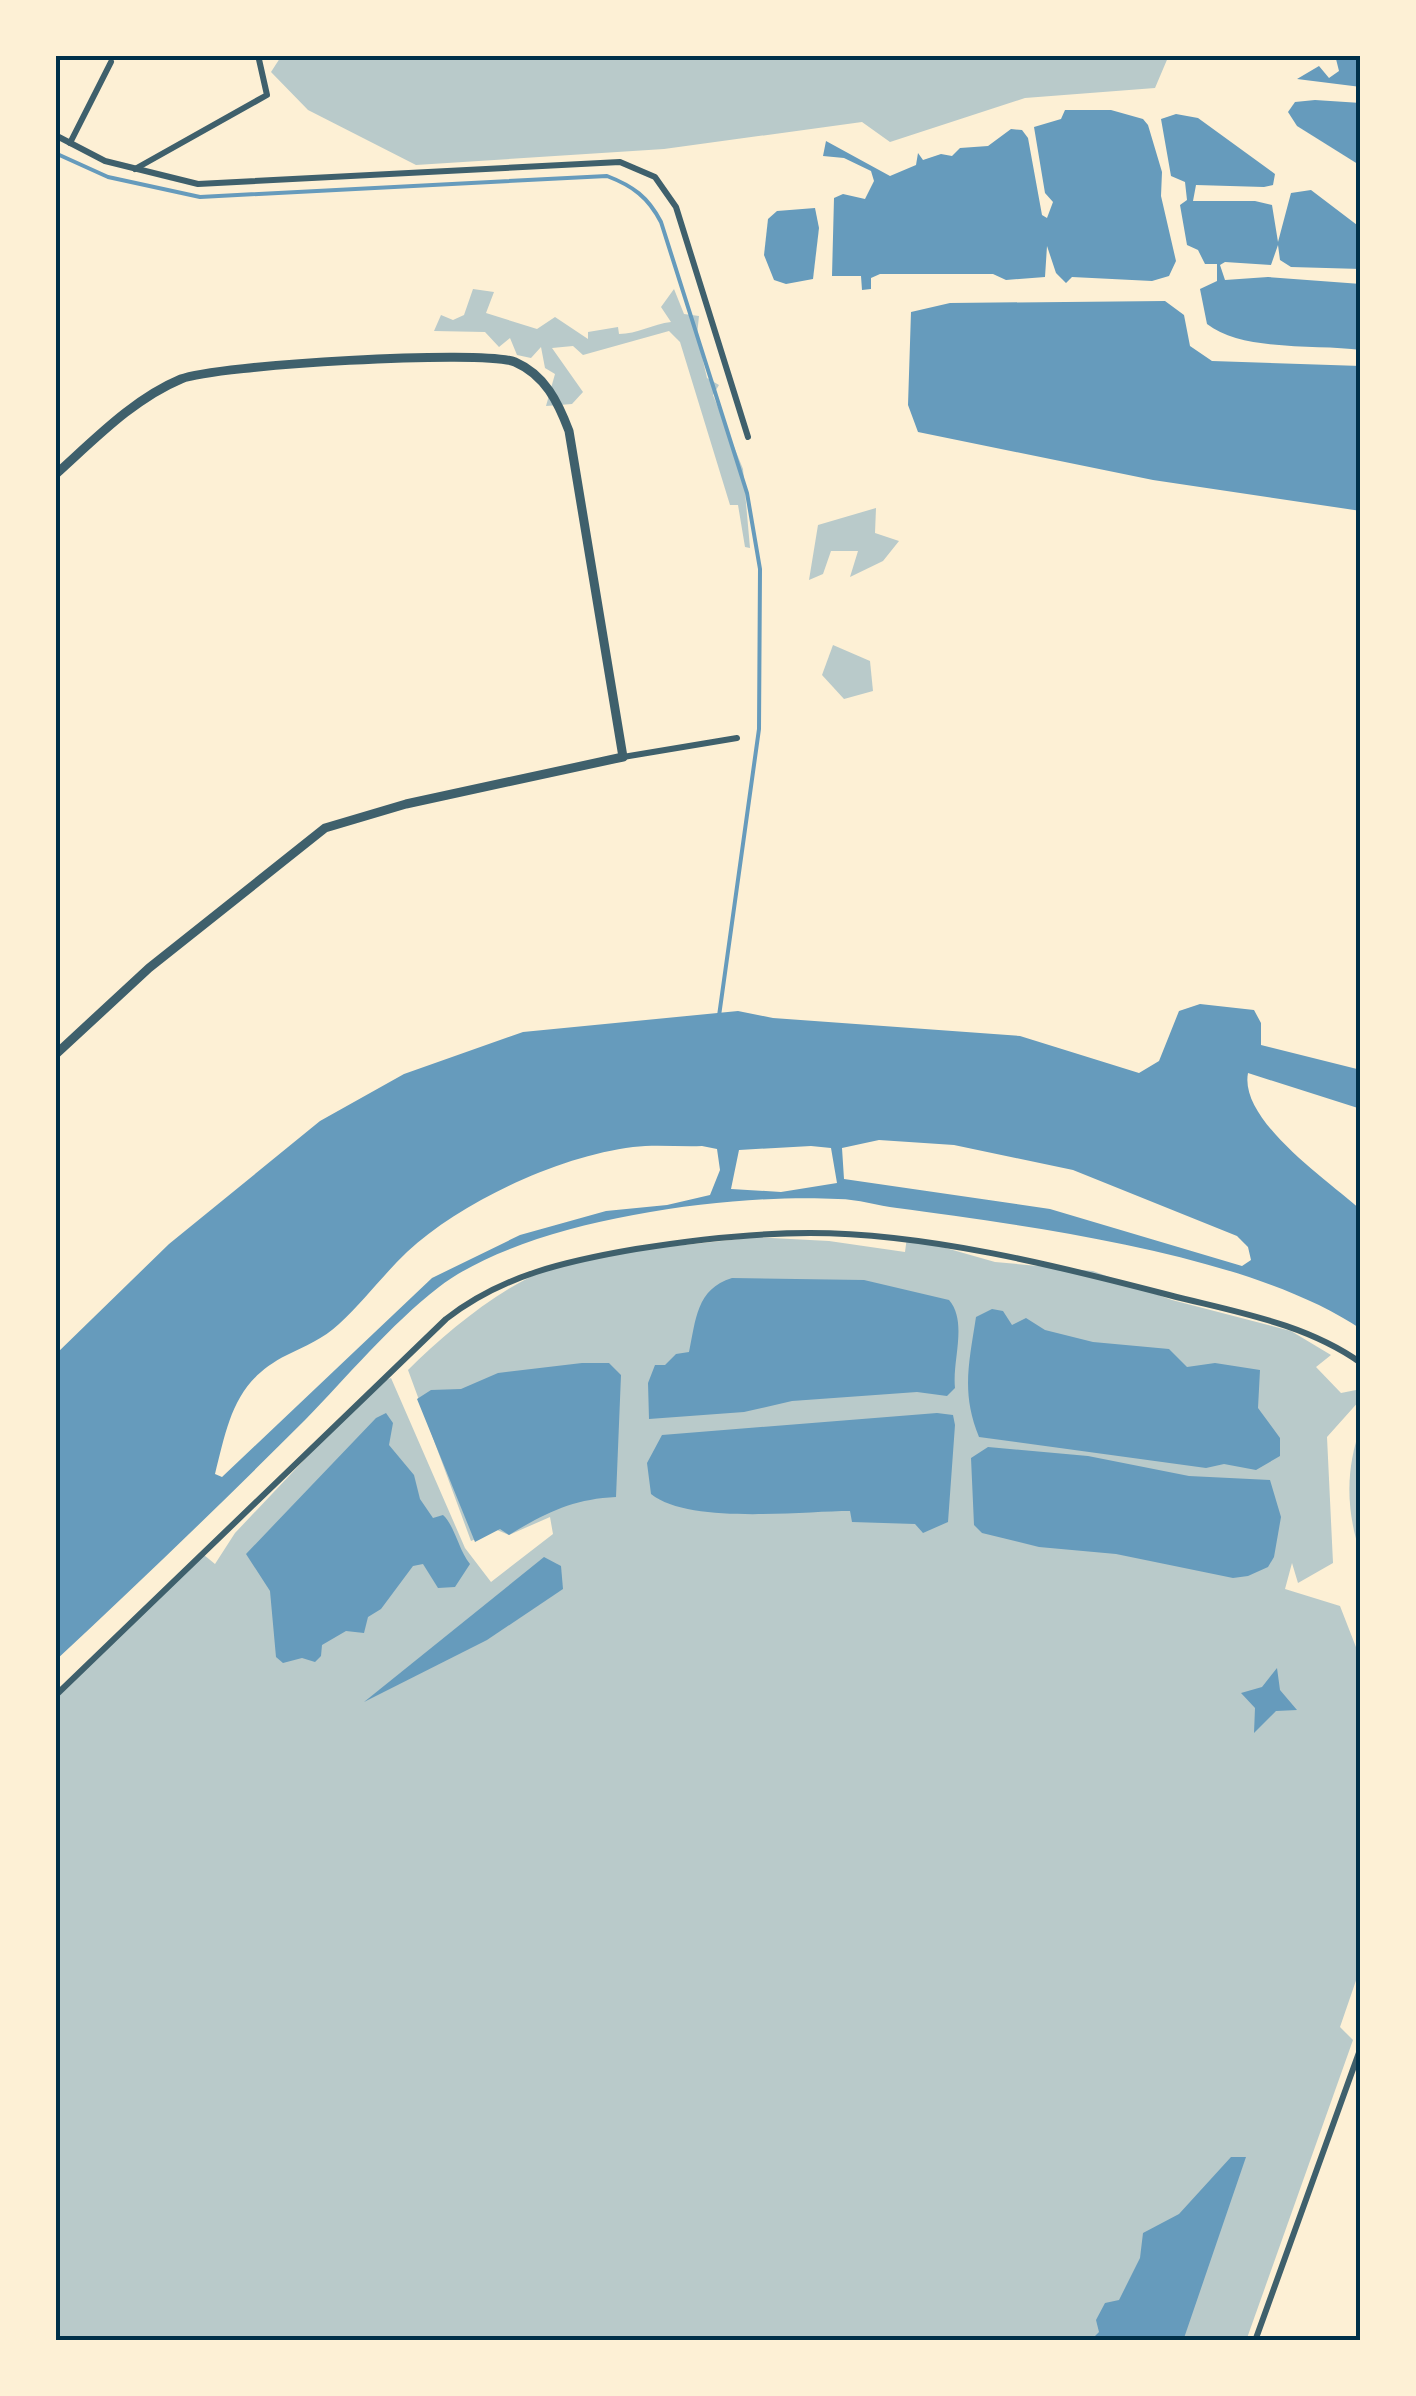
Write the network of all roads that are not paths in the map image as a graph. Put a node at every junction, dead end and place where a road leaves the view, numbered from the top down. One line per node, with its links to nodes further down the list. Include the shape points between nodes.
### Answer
1 (258, 55): 5 (street, via 268,94)
2 (111, 62): 4 (street)
3 (55, 135): 4 (street)
4 (70, 142): 5 (street)
5 (135, 169): 6 (street, via 198,184 620,162 647,170 676,207)
6 (748, 437)
7 (57, 468): 9 (street, via 149,393 188,376 473,356 515,362 550,388 569,432)
8 (737, 738): 9 (street)
9 (623, 757): 10 (street, via 325,828 149,968)
10 (55, 1055)
11 (1361, 1364): 12 (street, via 1296,1328 1095,1276 924,1244 811,1233 678,1242 562,1263 512,1278 446,1319)
12 (55, 1696)
13 (1361, 2047): 14 (street)
14 (1256, 2341)

